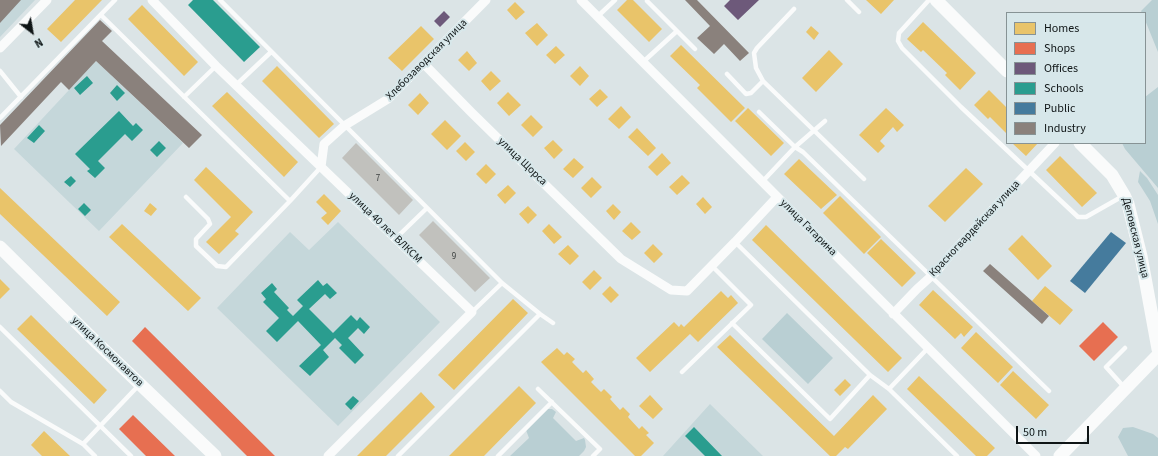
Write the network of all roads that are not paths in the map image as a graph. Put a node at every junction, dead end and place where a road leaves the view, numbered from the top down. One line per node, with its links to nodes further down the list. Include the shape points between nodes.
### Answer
1 (47, 0): 17 (street)
2 (115, 0): 14 (lane)
3 (152, 0): 22 (street, улица 40 лет ВЛКСМ)
4 (220, 0): 19 (lane)
5 (486, 0): 21 (street, Хлебозаводская улица)
6 (581, 0): 15 (street, улица Гагарина)
7 (615, 0): 15 (lane)
8 (847, 0): 13 (lane)
9 (929, 0): 39 (lane, via 899,33 898,40 902,48)
10 (936, 0): 23 (street)
11 (647, 1): 16 (lane)
12 (794, 9): 26 (lane, via 754,53 756,68)
13 (859, 12)
14 (101, 14): 28 (lane); 29 (lane)
15 (598, 16): 20 (street, улица Гагарина)
16 (677, 31): 18 (lane); 20 (lane)
17 (0, 48)
18 (694, 49)
19 (271, 52): 27 (lane); 33 (lane)
20 (643, 62): 41 (street, улица Гагарина)
21 (424, 64): 33 (street, Хлебозаводская улица, via 388,99); 50 (street, улица Щорса, via 621,259 671,290 687,291)
22 (216, 66): 27 (street, улица 40 лет ВЛКСМ); 29 (lane)
23 (1006, 70)
24 (0, 71): 28 (lane)
25 (727, 74): 26 (lane, via 746,94 751,93)
26 (763, 81): 34 (lane)
27 (236, 85): 38 (street, улица 40 лет ВЛКСМ)
28 (21, 96): 31 (lane)
29 (184, 97): 45 (lane)
30 (759, 112): 37 (lane)
31 (0, 118)
32 (825, 121): 34 (lane)
33 (344, 126): 38 (street, Хлебозаводская улица, via 324,144); 46 (lane)
34 (815, 131): 37 (lane); 40 (lane)
35 (1054, 144): 39 (street, Красногвардейская улица)
36 (1081, 144): 42 (street, Деповская улица, via 1112,176)
37 (795, 147): 41 (lane); 51 (lane)
38 (321, 167): 45 (lane); 47 (street, улица 40 лет ВЛКСМ)
39 (1029, 171): 42 (lane, via 1078,217 1086,217); 51 (street, Красногвардейская улица)
40 (864, 179)
41 (762, 182): 44 (street, улица Гагарина)
42 (1124, 195): 61 (street, Деповская улица, via 1141,256)
43 (186, 197): 45 (lane, via 210,224 196,239 196,246 217,266 226,267)
44 (777, 197): 48 (street, улица Щорса); 55 (street, улица Гагарина)
45 (290, 201)
46 (427, 208): 47 (lane); 52 (lane)
47 (396, 238): 53 (street, улица 40 лет ВЛКСМ)
48 (735, 242): 50 (street, улица Щорса); 64 (lane)
49 (0, 247): 65 (street, улица Космонавтов)
50 (712, 266): 57 (lane, via 751,305)
51 (932, 276): 55 (street, Красногвардейская улица); 70 (lane)
52 (502, 283): 53 (lane); 54 (lane)
53 (472, 312): 77 (street)
54 (540, 314): 56 (lane); 78 (lane)
55 (893, 314): 59 (street, улица Гагарина)
56 (553, 323)
57 (732, 323): 63 (lane); 64 (lane, via 830,419)
58 (0, 327): 72 (lane)
59 (928, 348): 68 (lane); 82 (street, улица Гагарина)
60 (1124, 348): 66 (lane, via 1106,367)
61 (1158, 349)
62 (1158, 355): 66 (street)
63 (682, 372)
64 (870, 375): 68 (lane)
65 (140, 384): 72 (lane); 76 (street, улица Космонавтов)
66 (1126, 388): 83 (street)
67 (538, 389): 71 (lane)
68 (889, 389): 81 (lane)
69 (0, 391): 73 (lane, via 10,402)
70 (1049, 391)
71 (552, 402): 79 (lane); 80 (lane, via 600,449)
72 (101, 426): 73 (lane); 75 (lane)
73 (83, 444): 74 (lane)
74 (95, 456)
75 (131, 456)
76 (215, 456)
77 (328, 456)
78 (398, 456)
79 (498, 456)
80 (593, 456)
81 (957, 456)
82 (1036, 456)
83 (1060, 456)

